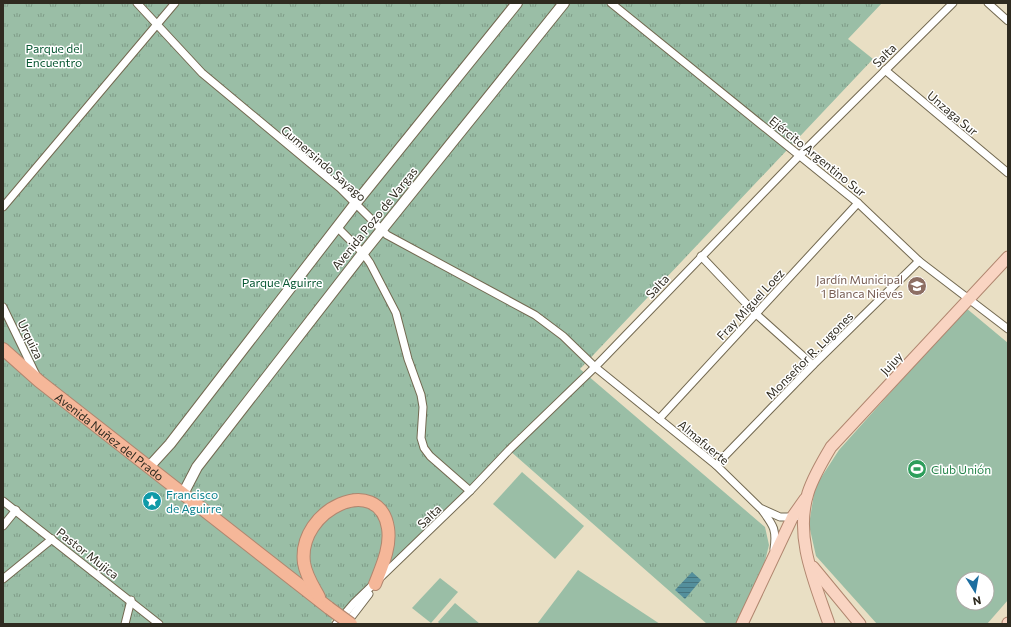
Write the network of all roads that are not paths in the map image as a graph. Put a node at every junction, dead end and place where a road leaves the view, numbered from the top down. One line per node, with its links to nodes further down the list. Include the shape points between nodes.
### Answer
1 (137, 3): 9 (street, Gumersindo Sayago)
2 (175, 3): 9 (street)
3 (517, 3): 14 (main road, Avenida Pozo de Vargas)
4 (564, 3): 17 (main road, Avenida Pozo de Vargas)
5 (611, 3): 11 (street, Ejército Argentino Sur)
6 (953, 3): 10 (street, Salta)
7 (988, 3): 8 (street)
8 (1008, 21)
9 (156, 26): 14 (street, Gumersindo Sayago, via 202,73 340,188); 15 (street)
10 (885, 70): 11 (street, Salta); 12 (street, Unzaga Sur)
11 (800, 155): 13 (street, Ejército Argentino Sur); 19 (street, Salta)
12 (1008, 173)
13 (858, 203): 21 (street, Ejército Argentino Sur); 24 (street, Fray Miguel Loez)
14 (355, 204): 16 (main road, Avenida Pozo de Vargas); 17 (street, Gumersindo Sayago)
15 (3, 207)
16 (338, 228): 18 (street); 32 (main road, Avenida Pozo de Vargas, via 175,438)
17 (382, 230): 18 (main road, Avenida Pozo de Vargas); 28 (street, Gumersindo Sayago, via 394,240 536,316 563,336)
18 (363, 253): 33 (street, via 384,288 400,324 411,370 421,396 421,438 424,448); 34 (main road, Avenida Pozo de Vargas, via 197,467)
19 (701, 256): 24 (street); 28 (street, Salta)
20 (1008, 258): 22 (main road, Jujuy)
21 (919, 261): 22 (street, Ejército Argentino Sur); 27 (street, Monseñor R. Lugones)
22 (969, 298): 25 (street, Ejército Argentino Sur); 38 (main road, Jujuy, via 831,447 814,477)
23 (3, 306): 29 (street, Urquiza)
24 (756, 314): 27 (street); 30 (street, Fray Miguel Loez)
25 (1008, 329)
26 (3, 349): 29 (highway, Avenida Nuñez del Prado)
27 (813, 365): 31 (street, Monseñor R. Lugones)
28 (595, 367): 30 (street, Almafuerte); 33 (street, Salta, via 508,450)
29 (39, 381): 32 (highway, Avenida Nuñez del Prado)
30 (659, 419): 31 (street, Almafuerte)
31 (716, 465): 36 (street, Almafuerte)
32 (149, 467): 34 (highway, Avenida Nuñez del Prado)
33 (470, 491): 44 (street, Salta)
34 (183, 494): 46 (highway, Avenida Nuñez del Prado)
35 (3, 501): 37 (street, Pastor Mujica)
36 (760, 508): 38 (street, Almafuerte, via 780,517); 41 (street, via 774,526 776,533)
37 (16, 510): 39 (street); 40 (street, Pastor Mujica)
38 (798, 518): 41 (main road); 42 (main road)
39 (3, 526)
40 (52, 539): 43 (street); 45 (street, Pastor Mujica)
41 (773, 558): 52 (main road)
42 (809, 562): 53 (main road); 54 (main road)
43 (3, 579)
44 (376, 584): 46 (highway, via 387,551 386,519 380,510 364,500 344,502 320,518 307,536 304,563 311,584); 49 (street, via 354,603); 50 (street)
45 (130, 600): 47 (street); 48 (street, Pastor Mujica)
46 (326, 605): 51 (highway, Avenida Nuñez del Prado, bridge)
47 (125, 624)
48 (158, 624)
49 (336, 624)
50 (346, 624)
51 (351, 624)
52 (742, 624)
53 (829, 624)
54 (860, 624)

